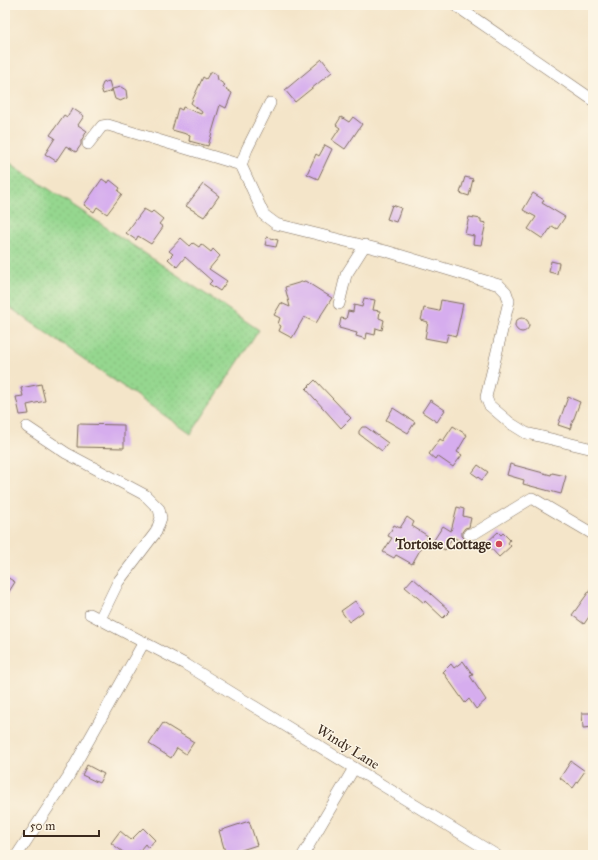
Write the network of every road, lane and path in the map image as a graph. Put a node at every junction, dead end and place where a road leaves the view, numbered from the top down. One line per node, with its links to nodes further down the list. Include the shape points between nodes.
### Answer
1 (455, 5): 2 (street)
2 (593, 100)
3 (270, 103): 5 (street)
4 (88, 144): 5 (street, via 102,126 108,125)
5 (241, 165): 6 (street, via 264,215 270,221)
6 (365, 245): 7 (street, via 346,275); 9 (street, via 498,285 506,292 509,301 486,397 489,405 526,433)
7 (339, 304)
8 (27, 427): 12 (street, Windy Lane, via 66,453 145,495 158,509 162,518 156,532 95,617)
9 (593, 450)
10 (469, 534): 11 (street, via 475,533 532,498)
11 (593, 534)
12 (144, 642): 13 (street, Windy Lane, via 185,664); 14 (street, via 68,777)
13 (354, 768): 15 (street); 16 (street, Windy Lane)
14 (17, 855)
15 (303, 855)
16 (496, 855)

